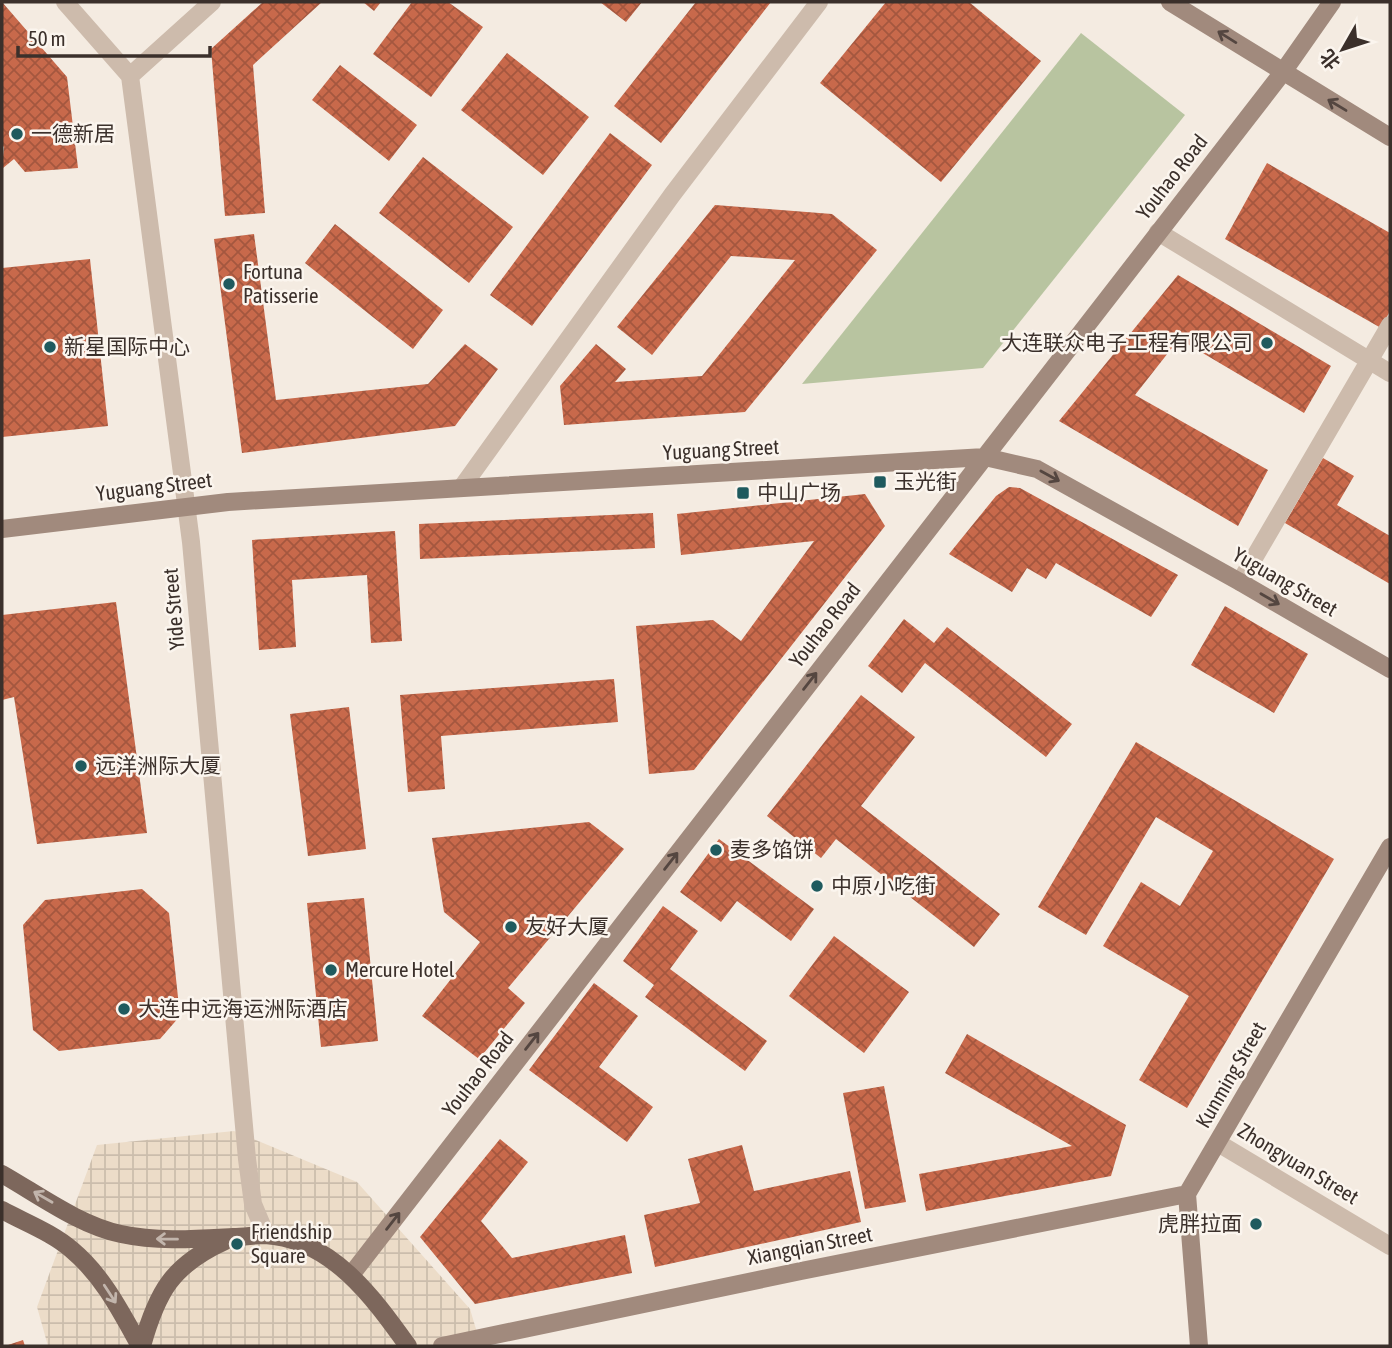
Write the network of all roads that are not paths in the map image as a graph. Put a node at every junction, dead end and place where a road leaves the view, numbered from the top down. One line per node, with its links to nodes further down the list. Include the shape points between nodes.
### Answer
1 (65, 2): 7 (street)
2 (212, 2): 7 (street)
3 (820, 2): 14 (street, via 672,195)
4 (1170, 2): 6 (street, one-way to 4)
5 (1332, 2): 6 (street, Youhao Road)
6 (1283, 72): 8 (street, one-way to 6); 9 (street, Youhao Road)
7 (130, 76): 15 (street, Yide Street)
8 (1390, 137)
9 (1158, 232): 11 (street); 13 (street, Youhao Road)
10 (1390, 326): 11 (street)
11 (1370, 360): 12 (street); 17 (street)
12 (1390, 373)
13 (985, 457): 14 (street, Yuguang Street); 17 (street, Yuguang Street, one-way to 17, via 1037,469); 27 (street, Youhao Road, one-way to 13)
14 (463, 487): 15 (street, Yuguang Street)
15 (186, 505): 16 (street, Yuguang Street); 24 (street, Yide Street, via 247,1159 253,1204)
16 (2, 529)
17 (1240, 582): 18 (street, Yuguang Street, one-way to 18)
18 (1390, 669)
19 (1390, 847): 20 (street, Kunming Street)
20 (1218, 1143): 22 (street, Kunming Street); 26 (street, Zhongyuan Street)
21 (2, 1174): 25 (main road, one-way to 21, via 161,1239 119,1234 85,1221)
22 (1187, 1195): 30 (street, Xiangqian Street); 31 (street)
23 (2, 1210): 28 (main road, one-way to 28, via 70,1248 92,1269)
24 (266, 1235): 25 (main road); 27 (main road, via 305,1243)
25 (235, 1237): 28 (main road, via 201,1252 180,1269 160,1293)
26 (1390, 1246)
27 (351, 1275): 29 (main road)
28 (141, 1346)
29 (408, 1346)
30 (442, 1346)
31 (1199, 1346)

